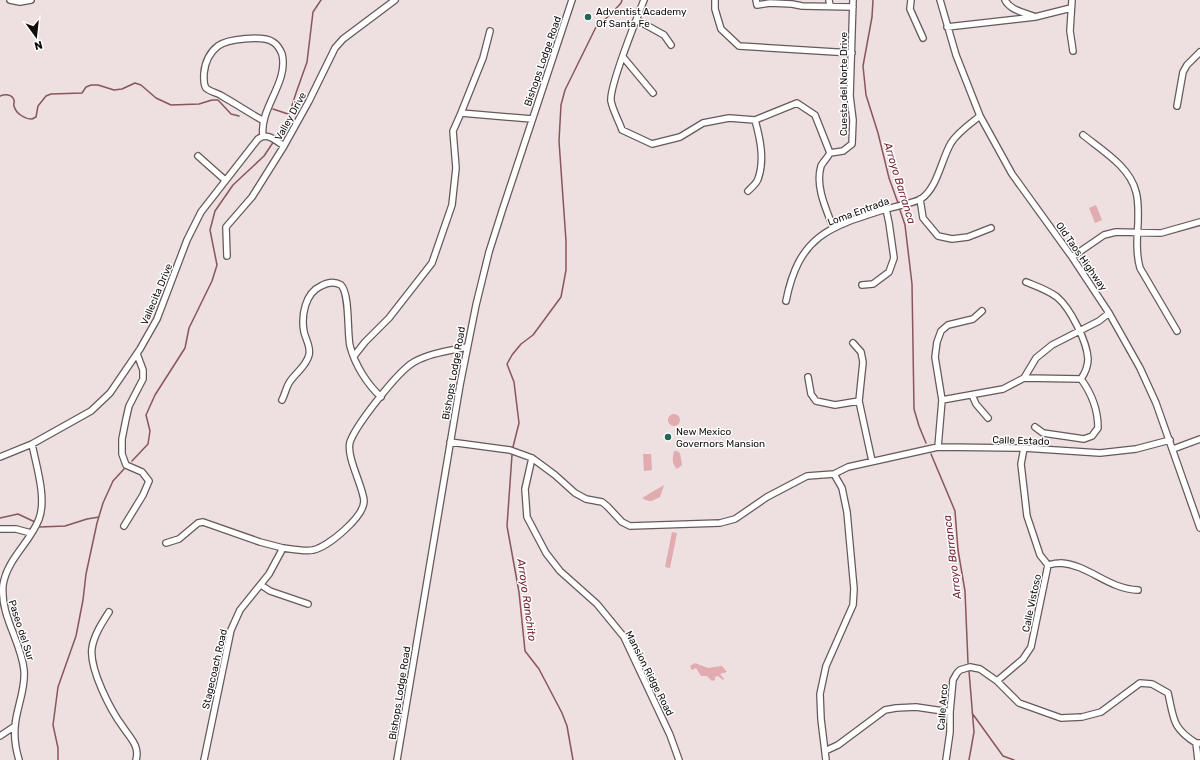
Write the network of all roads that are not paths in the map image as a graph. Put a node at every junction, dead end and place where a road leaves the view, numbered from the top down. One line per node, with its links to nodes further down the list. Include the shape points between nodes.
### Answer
1 (10, 0): 2 (street)
2 (31, 0)
3 (395, 0): 36 (street, Valley Drive, via 334,48 310,101)
4 (572, 0): 31 (street, Bishops Lodge Road)
5 (644, 0): 18 (street)
6 (715, 0): 25 (street, via 720,29 739,46)
7 (853, 0): 15 (street, Cuesta del Norte Drive)
8 (912, 0): 21 (street, via 910,9)
9 (940, 0): 19 (street, Old Taos Highway)
10 (1005, 0): 17 (street, via 1014,9)
11 (1072, 0): 16 (street)
12 (756, 2): 13 (street)
13 (791, 2): 14 (street, via 802,6)
14 (829, 3): 15 (street)
15 (853, 7): 25 (street, Cuesta del Norte Drive)
16 (1071, 8): 17 (street); 23 (street, via 1070,31)
17 (1035, 16): 19 (street)
18 (637, 20): 22 (street, via 664,35); 26 (street)
19 (947, 27): 30 (street, Old Taos Highway)
20 (490, 31): 29 (street, via 483,58)
21 (923, 38)
22 (671, 45)
23 (1073, 51)
24 (1200, 52): 28 (street, via 1182,75)
25 (852, 53): 37 (street, Cuesta del Norte Drive, via 852,144 843,151)
26 (623, 57): 27 (street); 32 (street, via 611,100 622,130 652,144 680,137 703,123 728,118)
27 (653, 93)
28 (1177, 106)
29 (461, 113): 31 (street); 59 (street, via 453,131 456,168 452,205 432,263 389,318)
30 (980, 116): 41 (street, via 952,141 930,191); 48 (street, Old Taos Highway, via 1012,174)
31 (532, 119): 57 (street, Bishops Lodge Road, via 489,252)
32 (755, 120): 37 (street, via 797,103 815,115); 40 (street, via 760,136 762,160 758,180)
33 (264, 121): 33 (street, via 280,77 280,49 274,42 262,39 223,43 215,48 209,57 204,70 204,85); 35 (street)
34 (1083, 135): 46 (street, via 1113,159 1133,182 1137,193)
35 (263, 136): 36 (street, via 270,137); 39 (street, Vallecita Drive, via 256,140)
36 (284, 146): 47 (street, Valley Drive, via 252,197 226,228)
37 (830, 153): 44 (street, via 821,165 820,182 824,206)
38 (198, 156): 39 (street)
39 (225, 180): 58 (street, Vallecita Drive, via 199,216 187,240 159,314)
40 (748, 191)
41 (920, 200): 42 (street, Loma Entrada); 45 (street, via 923,218 938,236 952,239 968,237)
42 (886, 209): 44 (street, Loma Entrada); 50 (street, via 894,258 889,272 873,284)
43 (1200, 222): 46 (street, via 1161,233)
44 (833, 227): 51 (street, Loma Entrada, via 822,234 799,261 790,282)
45 (991, 228)
46 (1138, 233): 48 (street, via 1116,232 1104,235); 55 (street, via 1137,259 1140,268)
47 (227, 256)
48 (1072, 257): 53 (street, Old Taos Highway)
49 (1026, 282): 54 (street, via 1057,297)
50 (862, 285)
51 (786, 301)
52 (982, 311): 66 (street, via 973,319 948,325 941,331 934,357)
53 (1109, 312): 54 (street, via 1099,321); 71 (street, Old Taos Highway, via 1140,368)
54 (1080, 331): 61 (street, via 1052,345 1036,358); 62 (street, via 1088,359 1086,372)
55 (1177, 331)
56 (854, 343): 67 (street, via 861,352 863,362)
57 (467, 347): 64 (street, via 430,355 413,363); 72 (street, Bishops Lodge Road)
58 (137, 354): 73 (street, Vallecita Drive, via 110,393 91,411); 81 (street, via 143,370 143,379 129,406 122,439 122,454 126,465 142,472 149,481)
59 (354, 356): 64 (street, via 368,384); 65 (street, via 345,289 336,282 322,285 310,294 306,305 303,324 309,357 289,383)
60 (808, 377): 67 (street, via 811,394 816,402 835,405)
61 (1024, 378): 62 (street); 63 (street, via 1003,389)
62 (1081, 379): 69 (street, via 1093,399 1098,418 1098,428 1092,436 1084,439 1052,435 1043,433)
63 (972, 395): 66 (street); 68 (street)
64 (381, 397): 86 (street, via 356,431 350,444 352,461 364,502 360,514 338,536 312,551)
65 (282, 400)
66 (942, 400): 74 (street)
67 (859, 401): 79 (street)
68 (988, 418)
69 (1035, 427)
70 (1200, 439): 76 (street)
71 (1170, 440): 75 (street, Calle Estado, via 1136,449 1100,453); 76 (street, Old Taos Highway)
72 (450, 442): 78 (street, via 510,450); 101 (street, Bishops Lodge Road)
73 (32, 444): 77 (street, Vallecita Drive); 84 (street, Paseo del Sur, via 42,496 40,518)
74 (938, 447): 75 (street, Calle Estado); 79 (street, Calle Estado)
75 (1024, 448): 87 (street, Calle Vistoso, via 1021,464 1027,516 1040,555)
76 (1173, 449): 82 (street, Old Taos Highway)
77 (0, 457)
78 (532, 458): 80 (street, Calle Estado, via 575,493 586,499 602,502 622,522 630,526 720,523 735,519 767,497 807,476); 102 (street, Mansion Ridge Road, via 526,489 528,517 546,553 560,571 597,604 624,637)
79 (872, 461): 80 (street, Calle Estado, via 848,467)
80 (834, 474): 97 (street, via 842,488 847,512 854,589 853,605 826,666 820,694 820,719)
81 (124, 526)
82 (1200, 528)
83 (0, 529): 84 (street)
84 (31, 534): 94 (street, Paseo del Sur, via 8,569 2,590 4,610 21,653 24,669 24,685)
85 (166, 543): 86 (street, via 179,539 198,523 203,522)
86 (283, 548): 88 (street, Stagecoach Road)
87 (1048, 565): 89 (street, via 1060,563 1077,567 1114,585); 92 (street, Calle Vistoso, via 1031,647 1023,660)
88 (261, 584): 90 (street, via 270,591); 100 (street, Stagecoach Road, via 240,610 231,630)
89 (1138, 590)
90 (308, 604)
91 (109, 612): 99 (street, via 95,638 92,658 111,708 135,745)
92 (997, 681): 93 (street, Calle Arco, via 980,669 970,667 960,670 953,680); 96 (street, Calle Arco, via 1019,703 1061,718 1082,717 1100,712 1140,683 1152,684 1168,693 1176,726 1184,736)
93 (950, 712): 97 (street, via 916,707 885,710 838,745); 104 (street, Calle Arco)
94 (15, 726): 95 (street); 98 (street, Paseo del Sur)
95 (0, 736)
96 (1198, 743): 105 (street)
97 (825, 751): 103 (street)
98 (20, 760)
99 (136, 760)
100 (204, 760)
101 (397, 760)
102 (679, 760)
103 (826, 760)
104 (946, 760)
105 (1198, 760)

